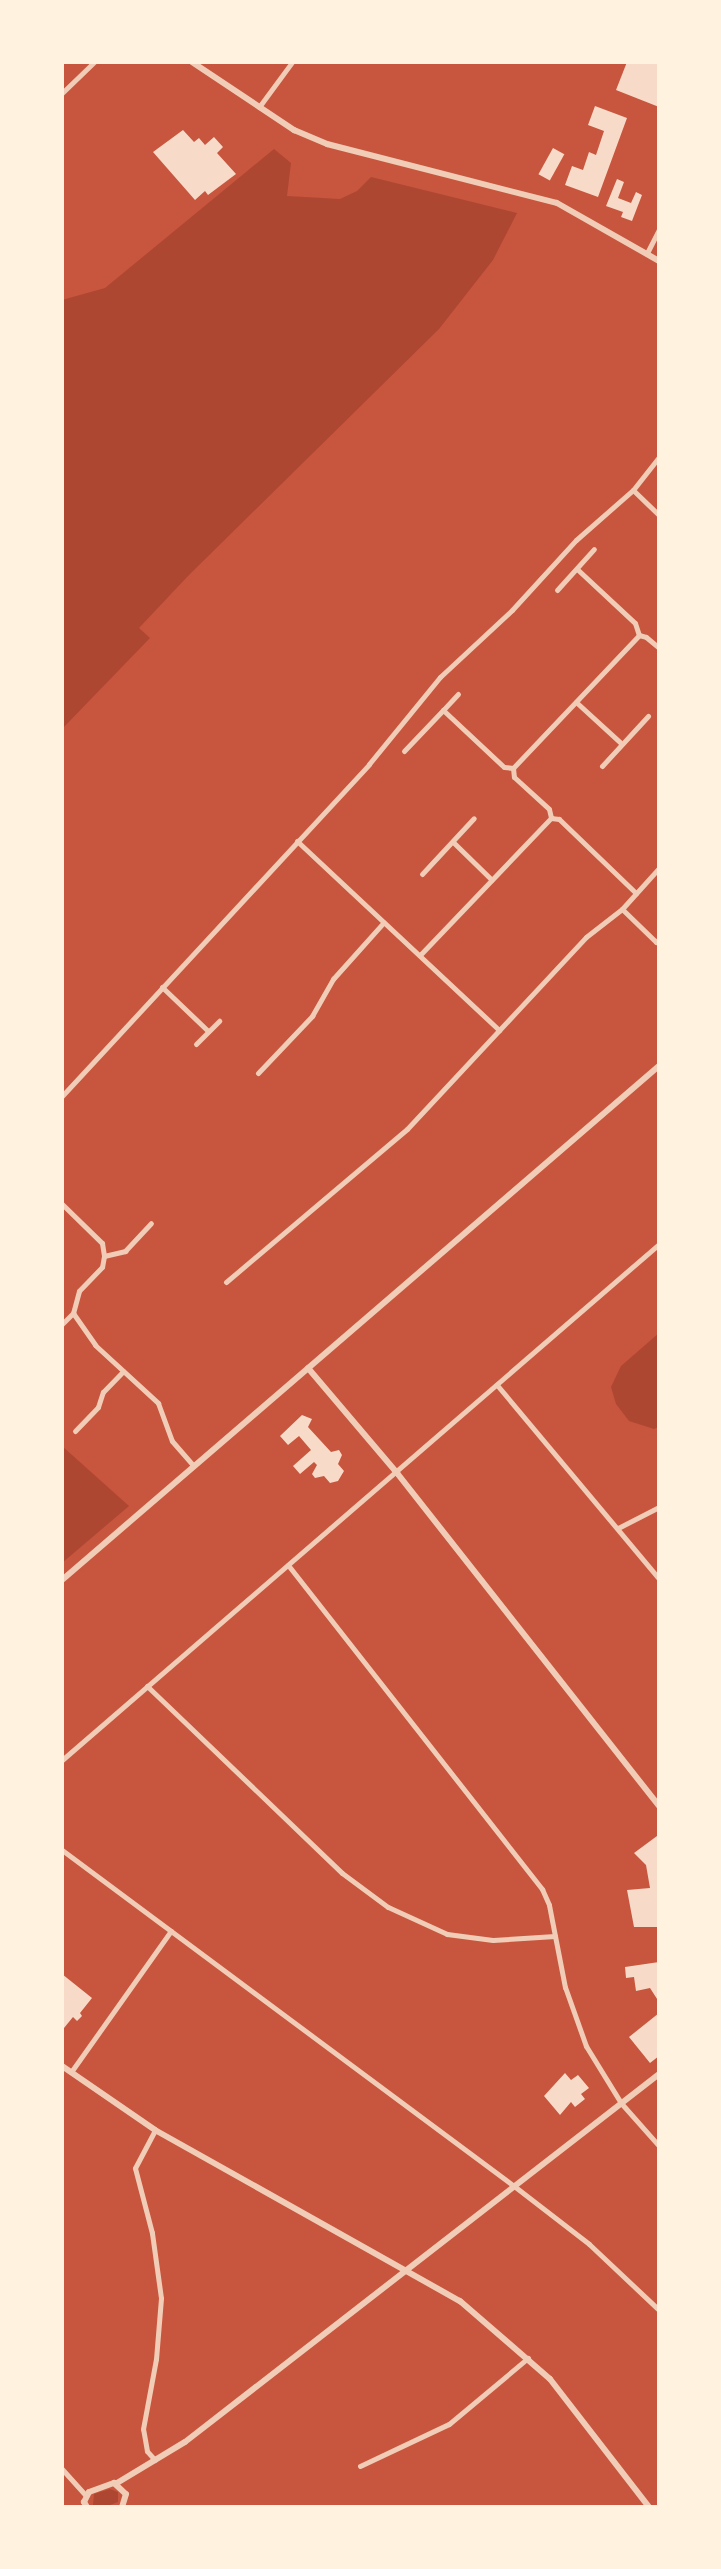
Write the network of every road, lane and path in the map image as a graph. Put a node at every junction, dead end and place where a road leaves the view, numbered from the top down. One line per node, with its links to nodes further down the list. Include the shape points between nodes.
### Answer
1 (94, 62): 4 (street)
2 (192, 62): 5 (street)
3 (292, 62): 5 (street)
4 (62, 93)
5 (259, 107): 7 (street, via 327,144 557,203)
6 (659, 229): 7 (street)
7 (647, 253): 8 (street)
8 (659, 261)
9 (659, 457): 10 (street)
10 (633, 490): 11 (street); 27 (street, via 440,677)
11 (659, 515)
12 (594, 549): 13 (street)
13 (577, 569): 14 (street); 15 (street, via 635,623)
14 (557, 590)
15 (639, 635): 16 (street); 18 (street)
16 (659, 648)
17 (458, 694): 19 (street)
18 (576, 702): 21 (street); 24 (street)
19 (443, 710): 22 (street); 24 (street, via 504,767)
20 (648, 716): 21 (street)
21 (622, 744): 23 (street)
22 (404, 751)
23 (602, 766)
24 (513, 768): 26 (street, via 514,777 549,809)
25 (474, 818): 28 (street)
26 (551, 818): 31 (street); 32 (street, via 559,819)
27 (297, 841): 34 (street); 37 (street)
28 (453, 842): 30 (street); 31 (street)
29 (659, 868): 32 (street)
30 (422, 874)
31 (492, 880): 36 (street)
32 (636, 893): 33 (street)
33 (622, 909): 35 (street, via 656,942); 39 (street, via 586,937)
34 (384, 922): 36 (street); 43 (street, via 333,979 312,1016)
35 (659, 939)
36 (420, 955): 39 (street)
37 (162, 987): 40 (street); 44 (street)
38 (219, 1021): 40 (street)
39 (499, 1030): 49 (street, via 407,1129)
40 (208, 1031): 41 (street)
41 (196, 1044)
42 (659, 1066): 52 (street)
43 (258, 1073)
44 (62, 1096)
45 (62, 1204): 48 (street, via 102,1243)
46 (151, 1223): 48 (street, via 125,1251)
47 (659, 1244): 54 (street)
48 (104, 1256): 50 (street, via 102,1267 79,1291)
49 (226, 1282)
50 (73, 1313): 51 (street); 53 (street, via 95,1345)
51 (62, 1324)
52 (308, 1368): 56 (street); 57 (street)
53 (123, 1371): 55 (street); 56 (street, via 158,1403 172,1441)
54 (497, 1385): 57 (street); 59 (street)
55 (75, 1431)
56 (194, 1466): 62 (street)
57 (397, 1473): 60 (street); 65 (street)
58 (659, 1507): 59 (street)
59 (618, 1528): 61 (street)
60 (288, 1565): 63 (street); 68 (street, via 527,1867 549,1905)
61 (659, 1579)
62 (62, 1580)
63 (147, 1686): 64 (street); 68 (street, via 342,1873 388,1907 447,1934 493,1940)
64 (62, 1760)
65 (659, 1806)
66 (62, 1850): 67 (street)
67 (171, 1931): 70 (street); 75 (street)
68 (555, 1936): 72 (street, via 575,2018 596,2066)
69 (62, 2066): 70 (street)
70 (70, 2073): 73 (street)
71 (659, 2074): 72 (street)
72 (621, 2103): 74 (street); 75 (street)
73 (155, 2130): 76 (street); 79 (street, via 135,2168 161,2298 143,2429 147,2451)
74 (659, 2146)
75 (514, 2186): 76 (street); 77 (street, via 589,2244)
76 (405, 2271): 78 (street, via 460,2301); 79 (street)
77 (659, 2310)
78 (528, 2358): 80 (street, via 449,2424); 86 (street, via 590,2428)
79 (156, 2461): 82 (street)
80 (360, 2466)
81 (62, 2469): 83 (street)
82 (117, 2483): 83 (street, via 102,2484); 85 (street, via 126,2494)
83 (86, 2496): 84 (street)
84 (87, 2507)
85 (122, 2507)
86 (649, 2507)

